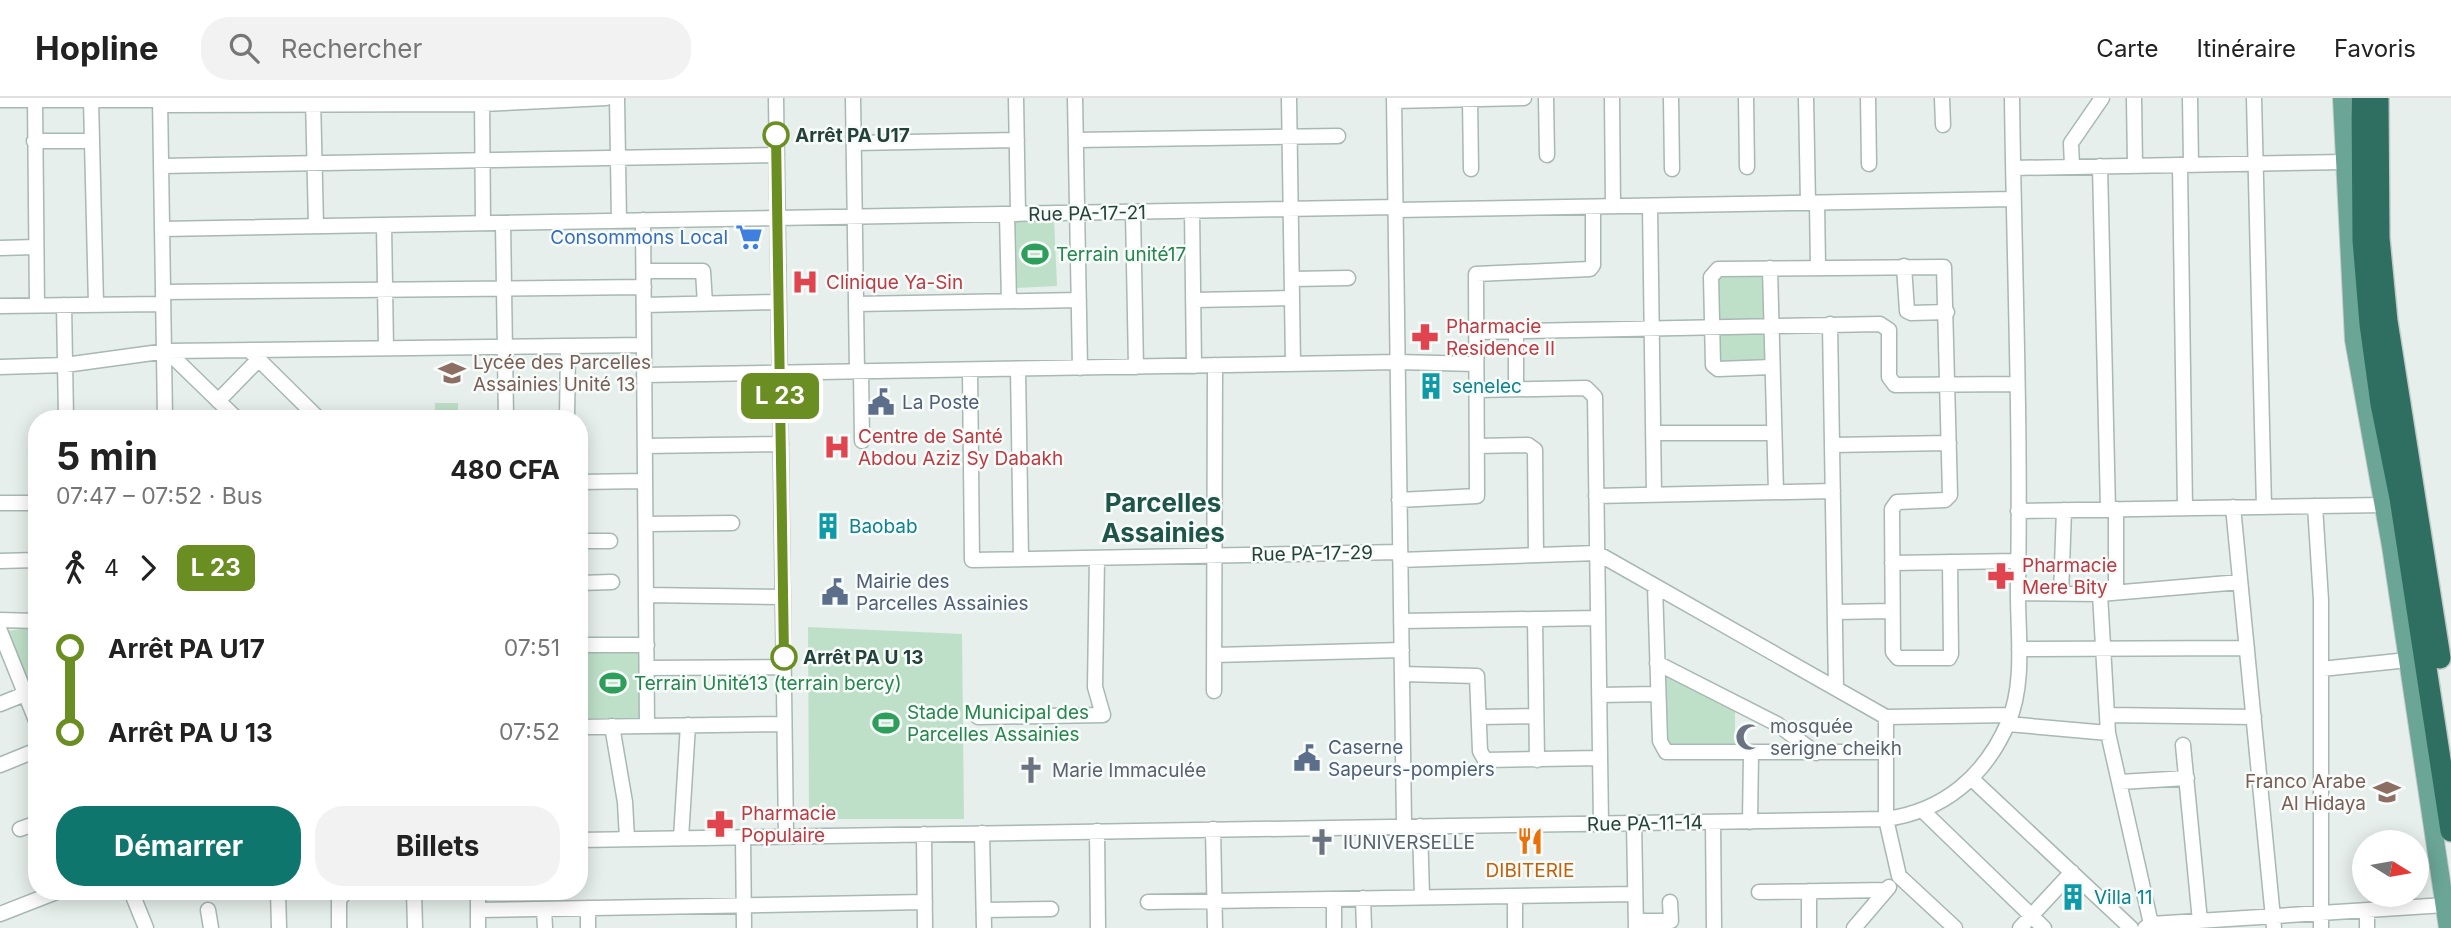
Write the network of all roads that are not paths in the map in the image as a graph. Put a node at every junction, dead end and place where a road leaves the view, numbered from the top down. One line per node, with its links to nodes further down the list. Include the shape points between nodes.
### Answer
1 (606, 98): 33 (street)
2 (617, 98): 44 (street)
3 (776, 98): 42 (street)
4 (853, 98): 41 (street)
5 (1016, 98): 37 (street)
6 (1075, 98): 38 (street)
7 (1289, 98): 35 (street)
8 (1524, 98): 27 (street)
9 (1546, 98): 43 (street)
10 (1612, 98): 61 (street)
11 (1671, 98): 58 (street)
12 (1746, 98): 55 (street)
13 (1806, 98): 60 (street)
14 (1868, 98): 49 (street)
15 (1942, 98): 34 (street)
16 (2012, 98): 56 (street)
17 (2102, 98): 53 (street, via 2071,143)
18 (2134, 98): 51 (street)
19 (2189, 98): 50 (street)
20 (2254, 98): 48 (street)
21 (2342, 98): 46 (main road)
22 (2362, 98): 257 (highway, via 2363,240 2370,324)
23 (2378, 98): 232 (highway, via 2379,238 2387,321)
24 (29, 99): 25 (street); 28 (street); 40 (street)
25 (86, 99): 30 (street); 39 (street)
26 (1394, 99): 27 (street); 65 (street)
27 (1470, 99): 57 (street)
28 (0, 100)
29 (313, 100): 31 (street); 32 (street); 47 (street)
30 (160, 101): 31 (street); 52 (street)
31 (233, 101)
32 (372, 101): 33 (street)
33 (482, 101): 45 (street)
34 (1942, 125)
35 (1290, 136): 36 (street); 38 (street); 64 (street)
36 (1338, 136)
37 (1017, 140): 41 (street); 69 (street)
38 (1076, 140): 68 (street)
39 (92, 141): 40 (street); 96 (street)
40 (34, 142): 79 (street)
41 (854, 143): 70 (street)
42 (777, 155): 44 (street); 71 (street)
43 (1547, 155)
44 (618, 157): 45 (street); 73 (street)
45 (482, 160): 47 (street); 74 (street)
46 (2344, 162): 48 (street); 159 (main road, via 2354,340)
47 (314, 163): 52 (street); 77 (street)
48 (2255, 163): 50 (street); 161 (street)
49 (1869, 164)
50 (2185, 164): 51 (street); 162 (street)
51 (2135, 165): 54 (street)
52 (161, 166): 78 (street)
53 (2072, 166): 54 (street); 56 (street)
54 (2100, 166): 165 (street)
55 (1747, 167)
56 (2012, 167): 59 (street)
57 (1471, 169)
58 (1672, 169)
59 (2013, 199): 60 (street, Rue PA-17-21); 131 (street)
60 (1812, 203): 62 (street, Rue PA-17-21); 82 (street)
61 (1613, 206): 62 (street, Rue PA-17-21); 63 (street, Rue PA-17-21)
62 (1650, 206): 107 (street)
63 (1593, 207): 65 (street, Rue PA-17-21); 108 (street, via 1592,268 1477,271)
64 (1291, 209): 65 (street, Rue PA-17-21); 66 (street, Rue PA-17-21); 86 (street)
65 (1396, 209): 116 (street)
66 (1192, 211): 67 (street, Rue PA-17-21); 93 (street)
67 (1133, 212): 68 (street, Rue PA-17-21); 123 (street)
68 (1077, 213): 69 (street, Rue PA-17-21); 92 (street)
69 (1012, 214): 70 (street, Rue PA-17-21); 94 (street)
70 (855, 217): 71 (street, Rue PA-17-21); 98 (street)
71 (777, 218): 72 (street, Rue PA-17-21); 95 (street)
72 (643, 220): 73 (street, Rue PA-17-21); 84 (street)
73 (619, 221): 75 (street, Rue PA-17-21)
74 (483, 223): 75 (street, Rue PA-17-21); 76 (street, Rue PA-17-21)
75 (503, 223): 88 (street)
76 (384, 225): 77 (street, Rue PA-17-21); 89 (street)
77 (316, 226): 78 (street, Rue PA-17-21)
78 (162, 229): 90 (street)
79 (36, 247): 80 (street); 99 (street)
80 (0, 248)
81 (1904, 266): 82 (street); 103 (street, via 1907,311); 103 (street, via 1944,267)
82 (1818, 267): 83 (street)
83 (1770, 268): 105 (street); 106 (street, via 1714,272)
84 (644, 271): 87 (street); 97 (street, via 703,271)
85 (1348, 278): 86 (street)
86 (1292, 279): 91 (street)
87 (644, 287): 88 (street); 101 (street)
88 (504, 288): 89 (street); 112 (street)
89 (385, 289): 90 (street); 113 (street)
90 (163, 298): 96 (street); 114 (street)
91 (1292, 298): 93 (street); 117 (street)
92 (1079, 300): 94 (street); 125 (street)
93 (1193, 300): 121 (street)
94 (1009, 301): 98 (street)
95 (779, 302): 97 (street); 129 (street)
96 (96, 304): 100 (street)
97 (705, 304): 101 (street)
98 (856, 304): 128 (street)
99 (37, 305): 100 (street); 102 (street)
100 (64, 305): 119 (street)
101 (644, 305): 110 (street)
102 (0, 306)
103 (1947, 313): 132 (street)
104 (1830, 324): 105 (street); 132 (street, via 1886,326 1889,377 1895,385); 147 (street)
105 (1771, 325): 106 (street); 124 (street)
106 (1713, 328): 107 (street); 124 (street, via 1715,368)
107 (1652, 329): 109 (street); 142 (street)
108 (1476, 332): 109 (street); 118 (street)
109 (1516, 332): 133 (street)
110 (644, 345): 111 (street); 130 (street)
111 (568, 346): 112 (street); 141 (street)
112 (505, 347): 113 (street); 140 (street)
113 (386, 348): 115 (street)
114 (165, 351): 115 (street); 119 (street); 135 (street); 137 (street)
115 (254, 355): 135 (street); 139 (street)
116 (1398, 362): 117 (street); 118 (street); 156 (street)
117 (1293, 364): 120 (street)
118 (1476, 364): 134 (street)
119 (65, 365): 122 (street); 136 (street)
120 (1215, 365): 121 (street); 172 (street)
121 (1194, 366): 123 (street)
122 (0, 367)
123 (1136, 367): 125 (street)
124 (1772, 367): 143 (street)
125 (1080, 368): 126 (street)
126 (1018, 369): 127 (street); 176 (street)
127 (970, 370): 128 (street); 176 (street, Rue PA-17-29, via 972,560)
128 (859, 372): 129 (street); 144 (street)
129 (780, 373): 130 (street); 146 (street)
130 (645, 375): 148 (street)
131 (2016, 384): 132 (street); 166 (street)
132 (1948, 385): 145 (street)
133 (1516, 389): 134 (street); 155 (street, via 1586,388 1595,397)
134 (1476, 390): 149 (street)
135 (218, 401): 138 (street)
136 (66, 410)
137 (164, 410)
138 (226, 410)
139 (309, 410)
140 (506, 410)
141 (567, 410)
142 (1653, 433): 143 (street); 154 (street)
143 (1774, 433): 153 (street)
144 (862, 441)
145 (1949, 443): 147 (street); 181 (street, via 1950,495 1945,500 1897,502 1892,509)
146 (781, 444): 148 (street); 191 (street)
147 (1832, 445): 152 (street)
148 (645, 446): 150 (street)
149 (1477, 446): 156 (street, via 1478,494 1474,499); 173 (street, via 1528,445 1535,450)
150 (645, 481): 151 (street); 168 (street)
151 (588, 482)
152 (1833, 491): 153 (street); 193 (street)
153 (1776, 492): 154 (street)
154 (1654, 495): 155 (street)
155 (1596, 496): 171 (street)
156 (1399, 500): 174 (street)
157 (0, 503): 158 (street)
158 (28, 503)
159 (2384, 505): 160 (street); 207 (main road)
160 (2315, 506): 161 (street); 211 (street)
161 (2264, 507): 163 (street)
162 (2185, 508): 163 (street); 165 (street)
163 (2234, 508): 183 (street)
164 (2064, 510): 165 (street); 166 (street); 188 (street)
165 (2112, 510): 186 (street)
166 (2018, 511): 179 (street)
167 (732, 523): 168 (street)
168 (646, 524): 190 (street)
169 (588, 541): 170 (street)
170 (610, 541)
171 (1597, 553): 173 (street, Rue PA-17-29); 185 (street); 194 (street)
172 (1215, 555): 174 (street, Rue PA-17-29); 175 (street, Rue PA-17-29); 206 (street)
173 (1536, 555): 174 (street, Rue PA-17-29)
174 (1400, 556): 198 (street)
175 (1097, 558): 176 (street, Rue PA-17-29); 221 (street, via 1094,687 1103,715)
176 (1021, 559)
177 (28, 560): 178 (street)
178 (0, 561)
179 (2018, 561): 180 (street); 187 (street)
180 (1950, 562): 181 (street); 192 (street, via 1949,657 1895,656)
181 (1892, 563): 192 (street)
182 (612, 582): 184 (street)
183 (2240, 582): 186 (street); 202 (street)
184 (588, 583)
185 (1655, 586): 208 (street); 213 (street)
186 (2116, 592): 189 (street)
187 (2018, 593): 188 (street); 203 (street)
188 (2061, 594): 189 (street)
189 (2100, 594): 204 (street)
190 (646, 595): 191 (street); 201 (street)
191 (783, 597): 209 (street)
192 (1892, 611): 193 (street)
193 (1835, 612): 213 (street)
194 (1598, 618): 195 (street); 217 (street)
195 (1535, 619): 198 (street); 222 (street)
196 (0, 620): 197 (street)
197 (28, 621)
198 (1401, 621): 205 (street)
199 (0, 631): 215 (street)
200 (588, 645): 201 (street)
201 (647, 645): 210 (street)
202 (2247, 648): 204 (street); 225 (street)
203 (2019, 649): 204 (street); 226 (street)
204 (2104, 649): 220 (street)
205 (1402, 650): 206 (street); 212 (street)
206 (1214, 655): 214 (street)
207 (2408, 660): 211 (street); 286 (main road)
208 (1657, 663): 216 (street); 236 (street, via 1777,724)
209 (784, 667): 210 (street); 227 (street)
210 (647, 668): 230 (street)
211 (2321, 669): 296 (street)
212 (1402, 674): 223 (street, via 1477,676); 251 (street)
213 (1836, 688): 224 (street)
214 (1214, 691)
215 (25, 694): 218 (street); 219 (street)
216 (1657, 694): 217 (street); 238 (street, via 1660,741 1666,752)
217 (1599, 695): 239 (street)
218 (28, 701)
219 (0, 704)
220 (2107, 715): 225 (street); 233 (street)
221 (978, 716)
222 (1536, 716): 223 (street); 240 (street)
223 (1479, 717): 240 (street, via 1480,751 1485,760)
224 (1886, 717): 226 (street); 235 (street)
225 (2254, 717): 297 (street)
226 (2009, 720): 233 (street); 243 (street, Rue PA-11-14)
227 (784, 724): 228 (street); 260 (street)
228 (688, 725): 230 (street); 262 (street)
229 (612, 726): 230 (street); 231 (street); 263 (street)
230 (647, 726)
231 (588, 727)
232 (2451, 729)
233 (2108, 733): 244 (street)
234 (2183, 745): 242 (street)
235 (1884, 751): 236 (street); 246 (street)
236 (1816, 752): 238 (street)
237 (28, 754): 241 (street)
238 (1751, 754): 248 (street)
239 (1600, 758): 240 (street); 249 (street)
240 (1537, 760)
241 (0, 765)
242 (2187, 778): 244 (street); 298 (street)
243 (1972, 779): 245 (street, Rue PA-11-14, via 1944,802); 265 (street)
244 (2120, 782): 301 (street)
245 (1923, 811): 246 (street, Rue PA-11-14); 295 (street)
246 (1886, 819): 248 (street, Rue PA-11-14); 266 (street)
247 (1713, 822): 248 (street, Rue PA-11-14); 250 (street, Rue PA-11-14); 318 (street)
248 (1750, 822)
249 (1601, 824): 250 (street, Rue PA-11-14); 253 (street, Rue PA-11-14)
250 (1634, 824): 270 (street)
251 (1404, 825): 253 (street, Rue PA-11-14); 255 (street, Rue PA-11-14)
252 (28, 826): 254 (street)
253 (1420, 826): 272 (street)
254 (20, 829)
255 (1213, 829): 256 (street, Rue PA-11-14); 281 (street)
256 (1097, 831): 258 (street, Rue PA-11-14); 313 (street)
257 (2451, 831)
258 (982, 833): 259 (street, Rue PA-11-14); 292 (street)
259 (923, 834): 260 (street, Rue PA-11-14); 282 (street)
260 (786, 836): 261 (street, Rue PA-11-14)
261 (743, 837): 262 (street, Rue PA-11-14); 285 (street)
262 (681, 838): 263 (street, Rue PA-11-14)
263 (627, 839): 264 (street, Rue PA-11-14)
264 (588, 840)
265 (2072, 872): 295 (street); 323 (street)
266 (1899, 876): 267 (street); 320 (street)
267 (1886, 890): 268 (street); 300 (street)
268 (1809, 891): 269 (street); 319 (street)
269 (1759, 892)
270 (1635, 894): 271 (street); 299 (street)
271 (1515, 896): 272 (street); 317 (street)
272 (1422, 897): 273 (street)
273 (1363, 898): 274 (street); 316 (street)
274 (1334, 899): 281 (street); 315 (street)
275 (35, 900): 294 (street)
276 (135, 900): 302 (street)
277 (278, 900): 304 (street)
278 (339, 900): 305 (street)
279 (414, 900): 306 (street)
280 (478, 900): 291 (street)
281 (1214, 901): 283 (street); 314 (street)
282 (925, 902): 285 (street); 311 (street)
283 (1148, 902)
284 (1670, 902): 299 (street, via 1671,921)
285 (744, 905): 287 (street); 310 (street)
286 (2445, 905): 293 (street); 325 (main road)
287 (588, 908): 288 (street); 309 (street)
288 (544, 909): 291 (street); 308 (street)
289 (1052, 909): 292 (street)
290 (208, 910): 303 (street)
291 (478, 910): 307 (street)
292 (984, 910): 312 (street)
293 (2367, 911): 296 (street); 324 (street)
294 (0, 914)
295 (2031, 916): 321 (street); 322 (street)
296 (2321, 920): 297 (street)
297 (2274, 922): 298 (street)
298 (2207, 923): 301 (street)
299 (1636, 925)
300 (1862, 925)
301 (2148, 926)
302 (146, 928)
303 (211, 928)
304 (279, 928)
305 (340, 928)
306 (415, 928)
307 (478, 928)
308 (545, 928)
309 (588, 928)
310 (744, 928)
311 (925, 928)
312 (984, 928)
313 (1098, 928)
314 (1214, 928)
315 (1334, 928)
316 (1364, 928)
317 (1515, 928)
318 (1714, 928)
319 (1809, 928)
320 (1955, 928)
321 (2020, 928)
322 (2044, 928)
323 (2130, 928)
324 (2367, 928)
325 (2448, 928)

